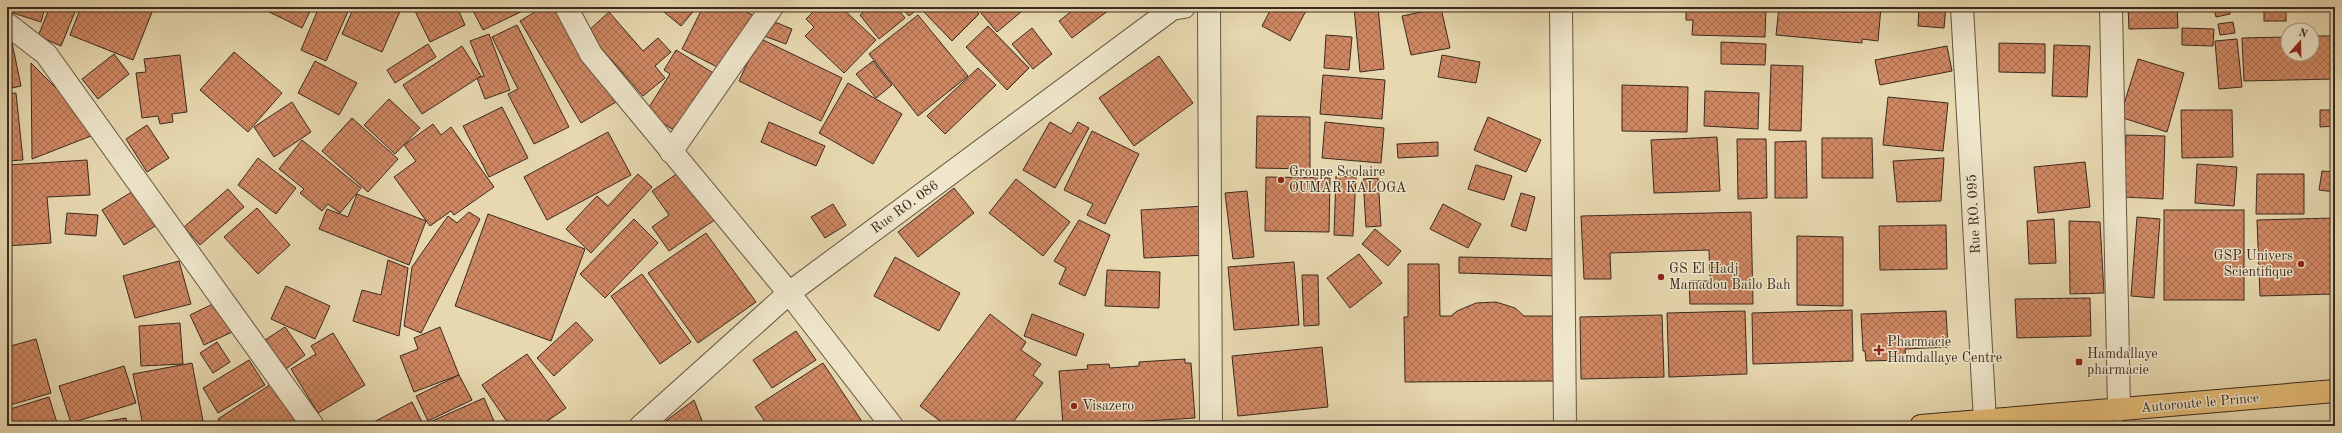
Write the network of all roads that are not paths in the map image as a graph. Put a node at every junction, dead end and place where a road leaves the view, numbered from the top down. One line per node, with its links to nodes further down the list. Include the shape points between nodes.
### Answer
1 (566, 7): 9 (street, via 591,54)
2 (772, 7): 9 (street)
3 (1209, 7): 17 (street)
4 (1561, 7): 18 (street)
5 (1962, 7): 13 (street, Rue RO. 095)
6 (2111, 7): 12 (street)
7 (1175, 8): 10 (street, Rue RO. 086)
8 (7, 24): 14 (street, via 46,54)
9 (671, 152): 10 (street)
10 (789, 293): 15 (street, Rue RO. 086); 16 (street)
11 (2335, 391): 12 (main road, Autoroute le Prince)
12 (2119, 410): 13 (main road, Autoroute le Prince)
13 (1985, 421): 19 (main road, Autoroute le Prince)
14 (313, 426)
15 (641, 426)
16 (892, 426)
17 (1211, 426)
18 (1565, 426)
19 (1921, 426)

